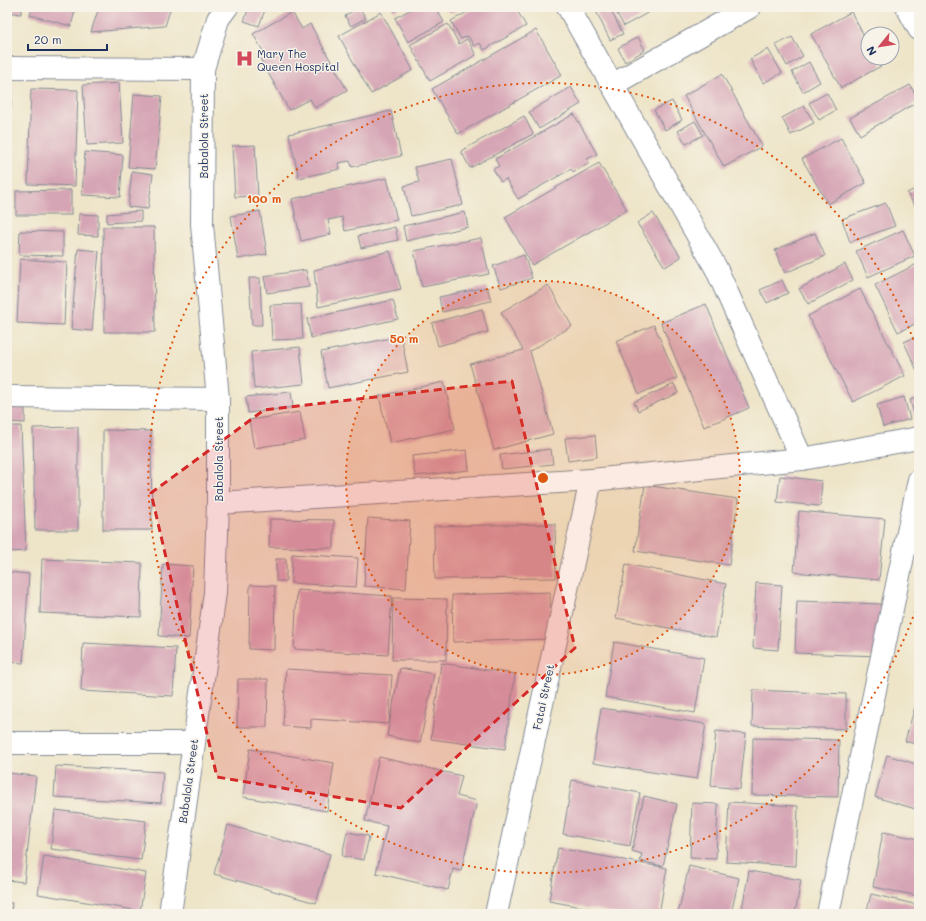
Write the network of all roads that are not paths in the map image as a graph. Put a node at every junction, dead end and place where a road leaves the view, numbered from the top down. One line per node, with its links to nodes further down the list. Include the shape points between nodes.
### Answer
1 (227, 7): 7 (street, Babalola Street, via 218,19)
2 (568, 7): 8 (street)
3 (750, 7): 8 (street)
4 (907, 7): 5 (street)
5 (919, 29)
6 (7, 68): 7 (street)
7 (203, 69): 10 (street, Babalola Street, via 202,224)
8 (612, 85): 12 (street, via 716,268)
9 (7, 397): 10 (street)
10 (218, 399): 15 (street, Babalola Street)
11 (919, 438): 12 (street)
12 (802, 459): 13 (street)
13 (591, 480): 15 (street); 19 (street, Fatai Street)
14 (919, 480): 20 (street)
15 (218, 503): 17 (street, Babalola Street, via 215,593)
16 (7, 743): 17 (street)
17 (193, 743): 18 (street, Babalola Street)
18 (170, 914)
19 (496, 914)
20 (828, 914)

